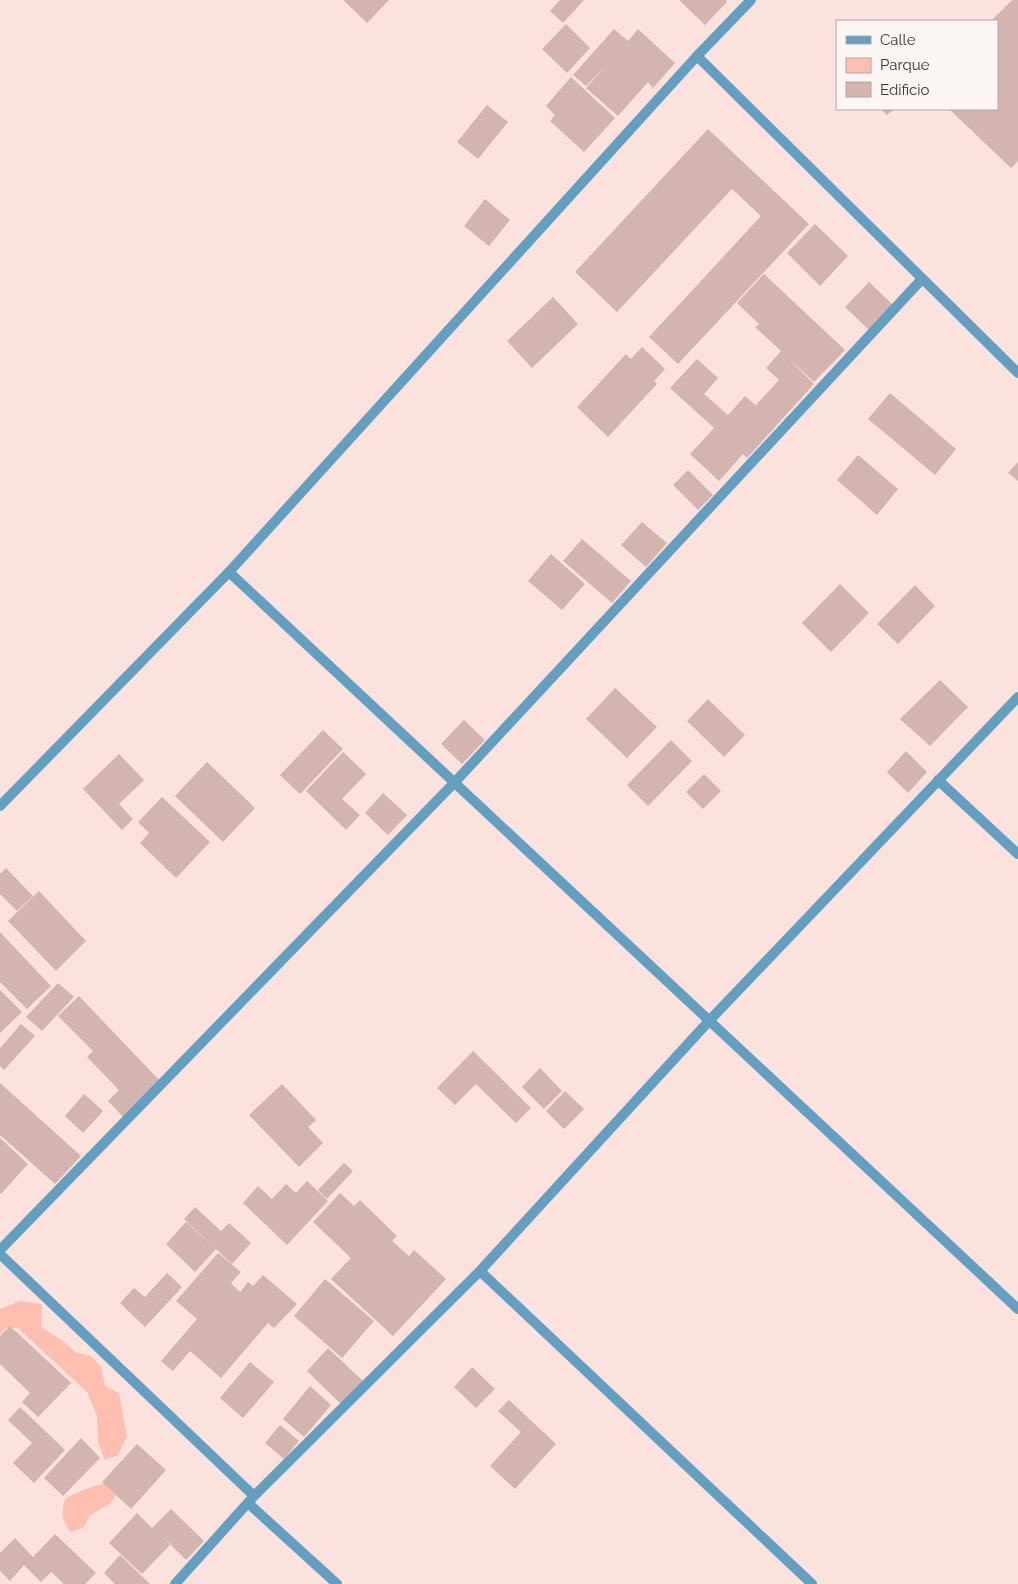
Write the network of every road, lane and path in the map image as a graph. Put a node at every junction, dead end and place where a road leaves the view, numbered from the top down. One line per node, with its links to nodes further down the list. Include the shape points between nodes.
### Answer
1 (751, 0): 2 (street)
2 (697, 56): 3 (street); 5 (street)
3 (922, 279): 4 (street); 8 (street)
4 (1018, 373)
5 (229, 572): 8 (street); 9 (street)
6 (1018, 697): 7 (street)
7 (938, 780): 10 (street); 11 (street)
8 (454, 782): 11 (street); 12 (street)
9 (0, 806)
10 (1018, 854)
11 (709, 1020): 13 (street); 14 (street)
12 (0, 1252): 15 (street)
13 (480, 1271): 15 (street); 18 (street)
14 (1018, 1309)
15 (251, 1500): 16 (street); 17 (street)
16 (175, 1584)
17 (337, 1584)
18 (812, 1584)

